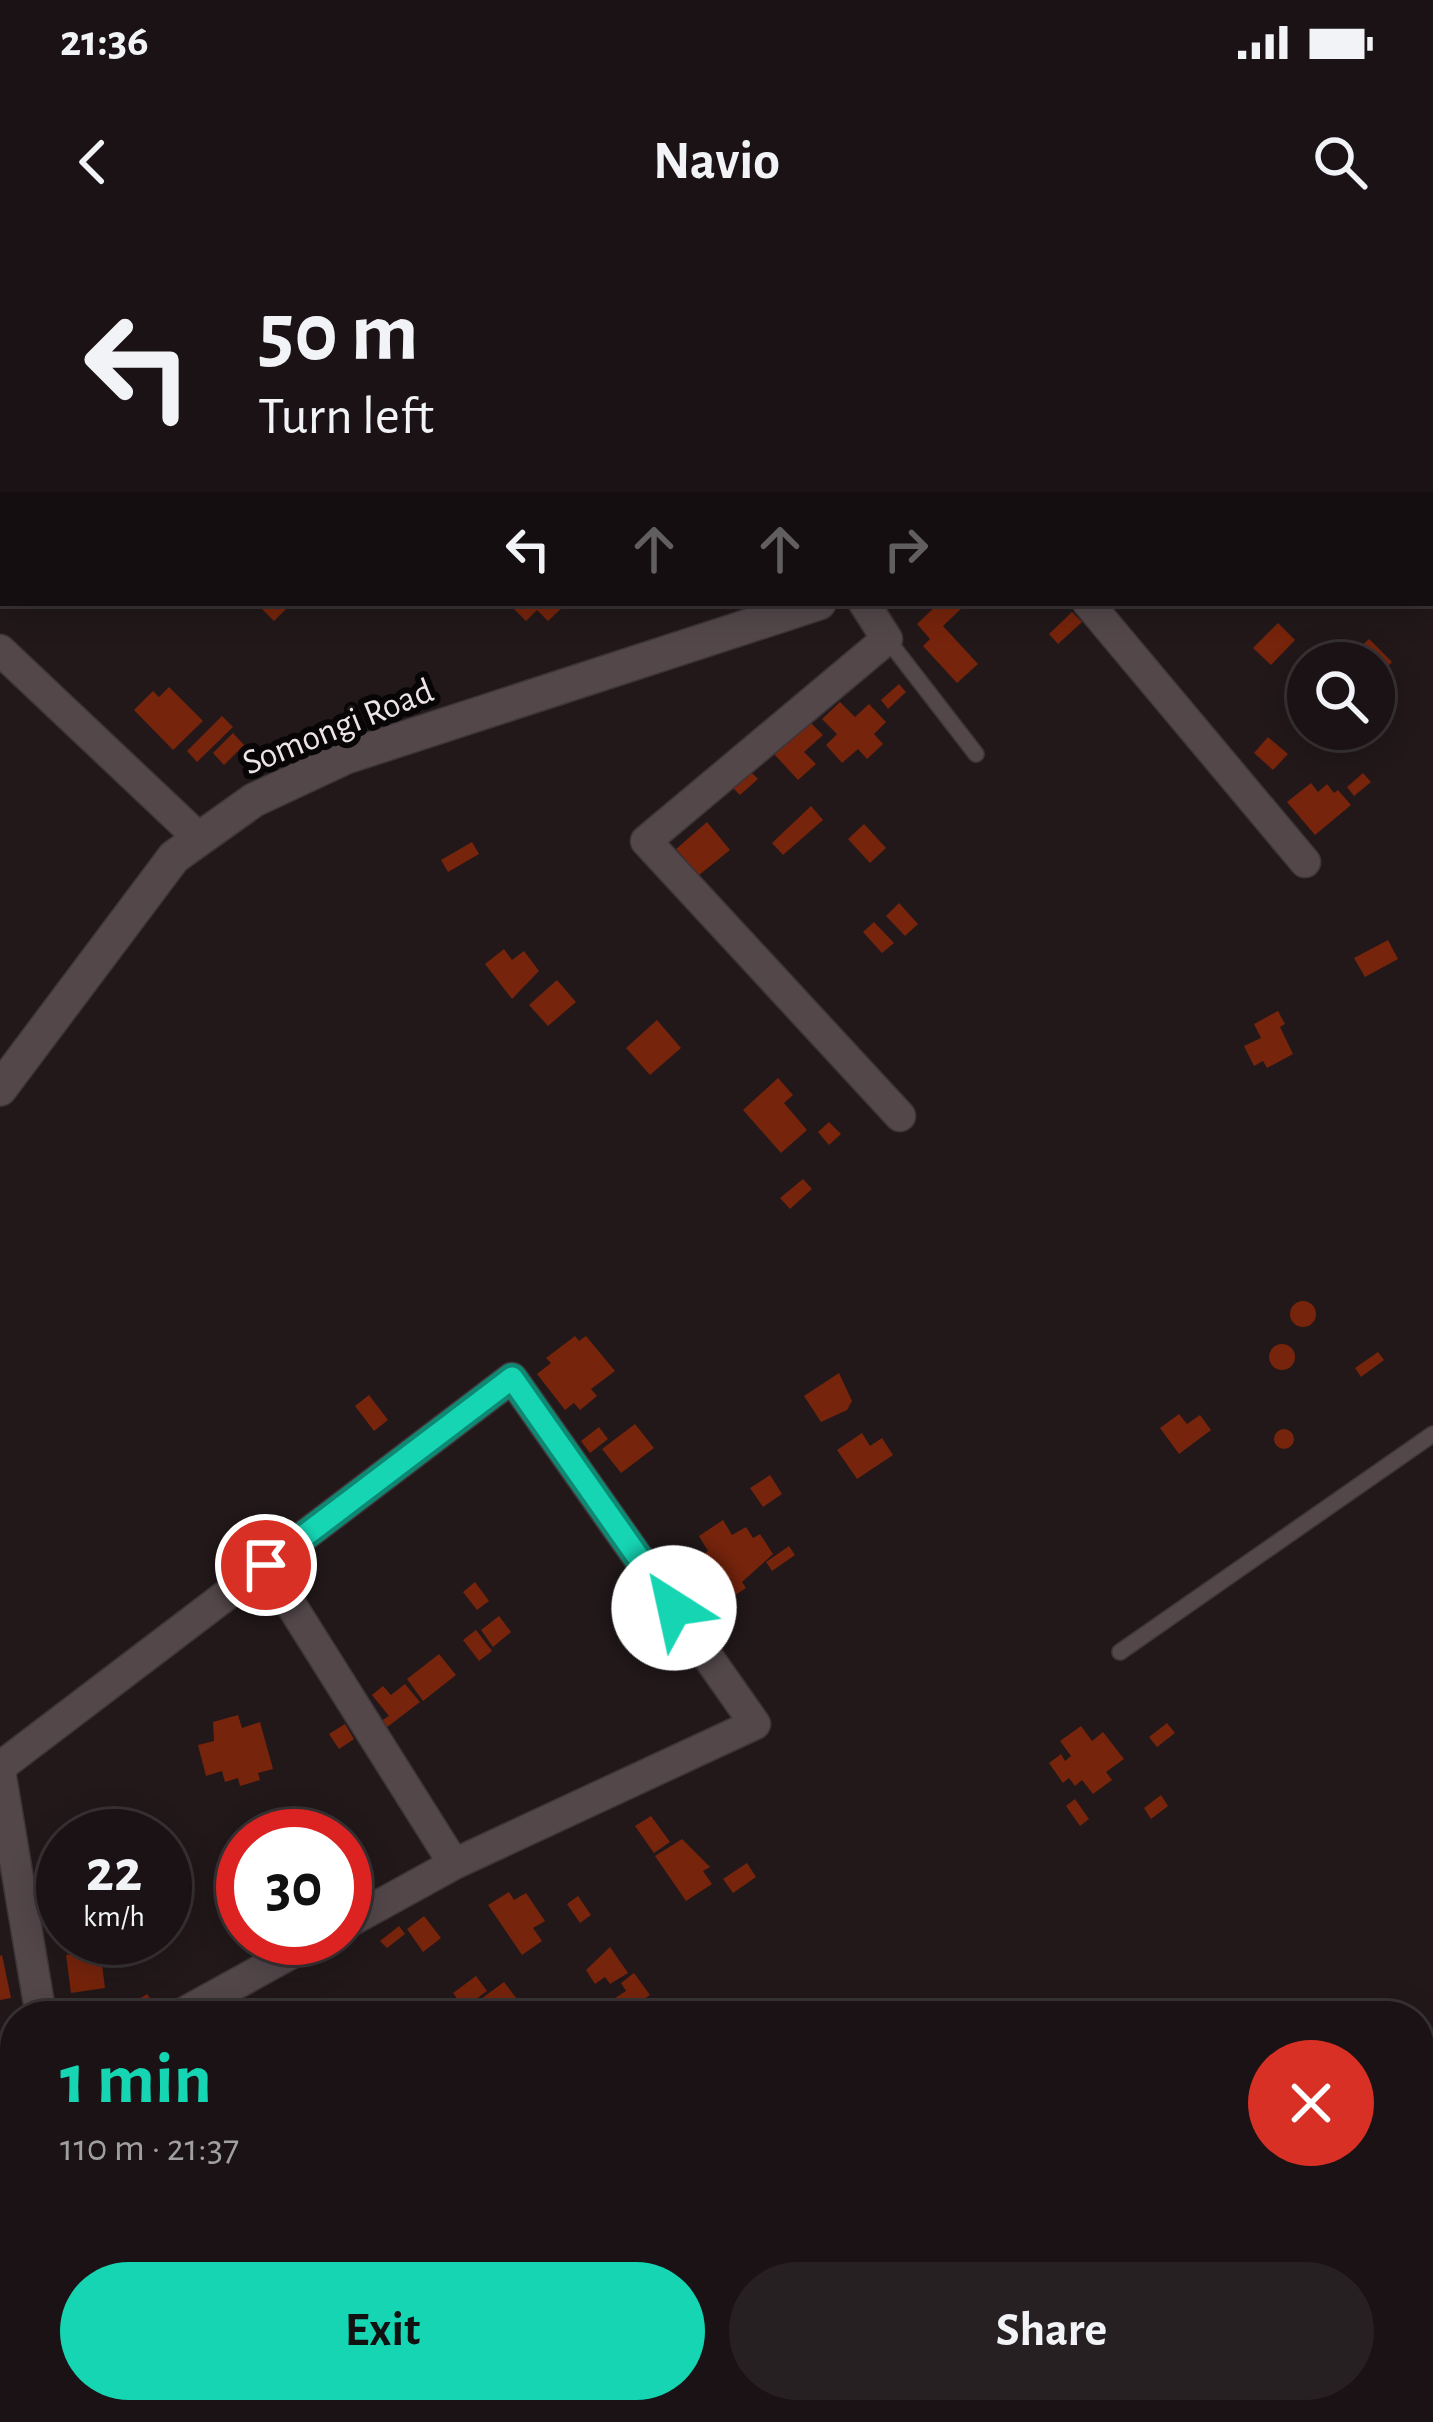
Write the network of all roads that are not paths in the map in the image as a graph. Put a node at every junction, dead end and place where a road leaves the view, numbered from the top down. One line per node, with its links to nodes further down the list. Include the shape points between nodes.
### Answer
1 (810, 606): 7 (street, Somongi Road, via 346,757 254,800)
2 (866, 606): 4 (street)
3 (1091, 606): 8 (street)
4 (887, 639): 6 (lane); 10 (street, via 646,841)
5 (0, 650): 7 (street)
6 (976, 754)
7 (200, 839): 9 (street, Somongi Road, via 175,857)
8 (1305, 862)
9 (0, 1089)
10 (900, 1116)
11 (1433, 1434): 13 (lane)
12 (266, 1565): 14 (street); 15 (street); 15 (street, via 512,1378 755,1724)
13 (1120, 1652)
14 (0, 1769): 18 (street)
15 (454, 1864): 16 (street)
16 (372, 1909)
17 (270, 1965): 19 (street)
18 (39, 2001)
19 (205, 2001)

